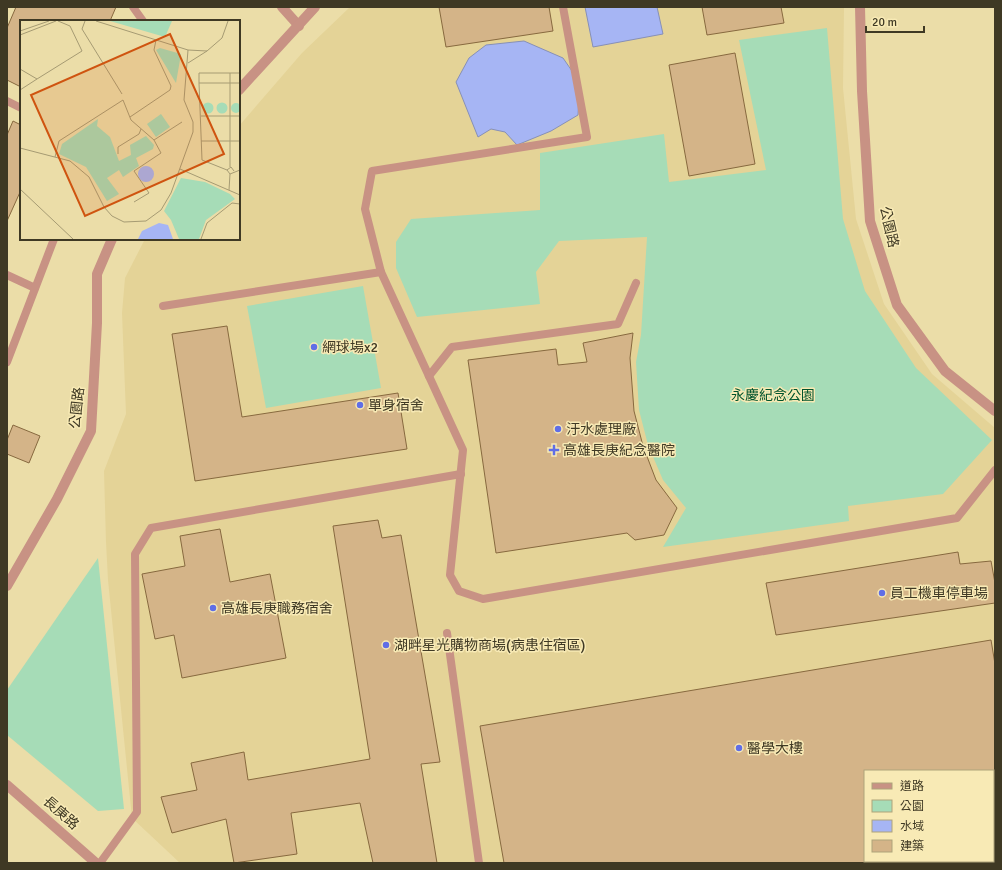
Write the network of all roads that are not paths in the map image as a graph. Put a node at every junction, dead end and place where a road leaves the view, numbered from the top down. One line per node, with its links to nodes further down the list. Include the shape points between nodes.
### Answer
1 (133, 7): 6 (lane)
2 (282, 7): 7 (street)
3 (315, 7): 7 (street)
4 (563, 7): 13 (lane, via 587,137 372,171 366,209)
5 (860, 7): 20 (street, 公園路, via 870,220 897,305 945,371)
6 (142, 20)
7 (299, 26): 8 (street)
8 (240, 89)
9 (7, 101): 10 (lane)
10 (20, 108)
11 (54, 240): 16 (lane)
12 (112, 240): 23 (street, 公園路, via 97,274 98,323 91,431 57,499)
13 (381, 272): 17 (lane); 19 (lane)
14 (7, 275): 16 (lane)
15 (636, 283): 19 (lane, via 618,324 452,347)
16 (35, 288): 18 (lane)
17 (163, 306)
18 (7, 362)
19 (429, 376): 22 (lane, via 463,450)
20 (995, 411)
21 (995, 470): 22 (lane, via 957,518 483,599 459,591 450,575)
22 (461, 474): 27 (lane, via 151,528 135,554 137,812)
23 (7, 586)
24 (447, 633): 28 (lane)
25 (7, 785): 26 (street, 長庚路)
26 (96, 863)
27 (100, 863)
28 (479, 863)

